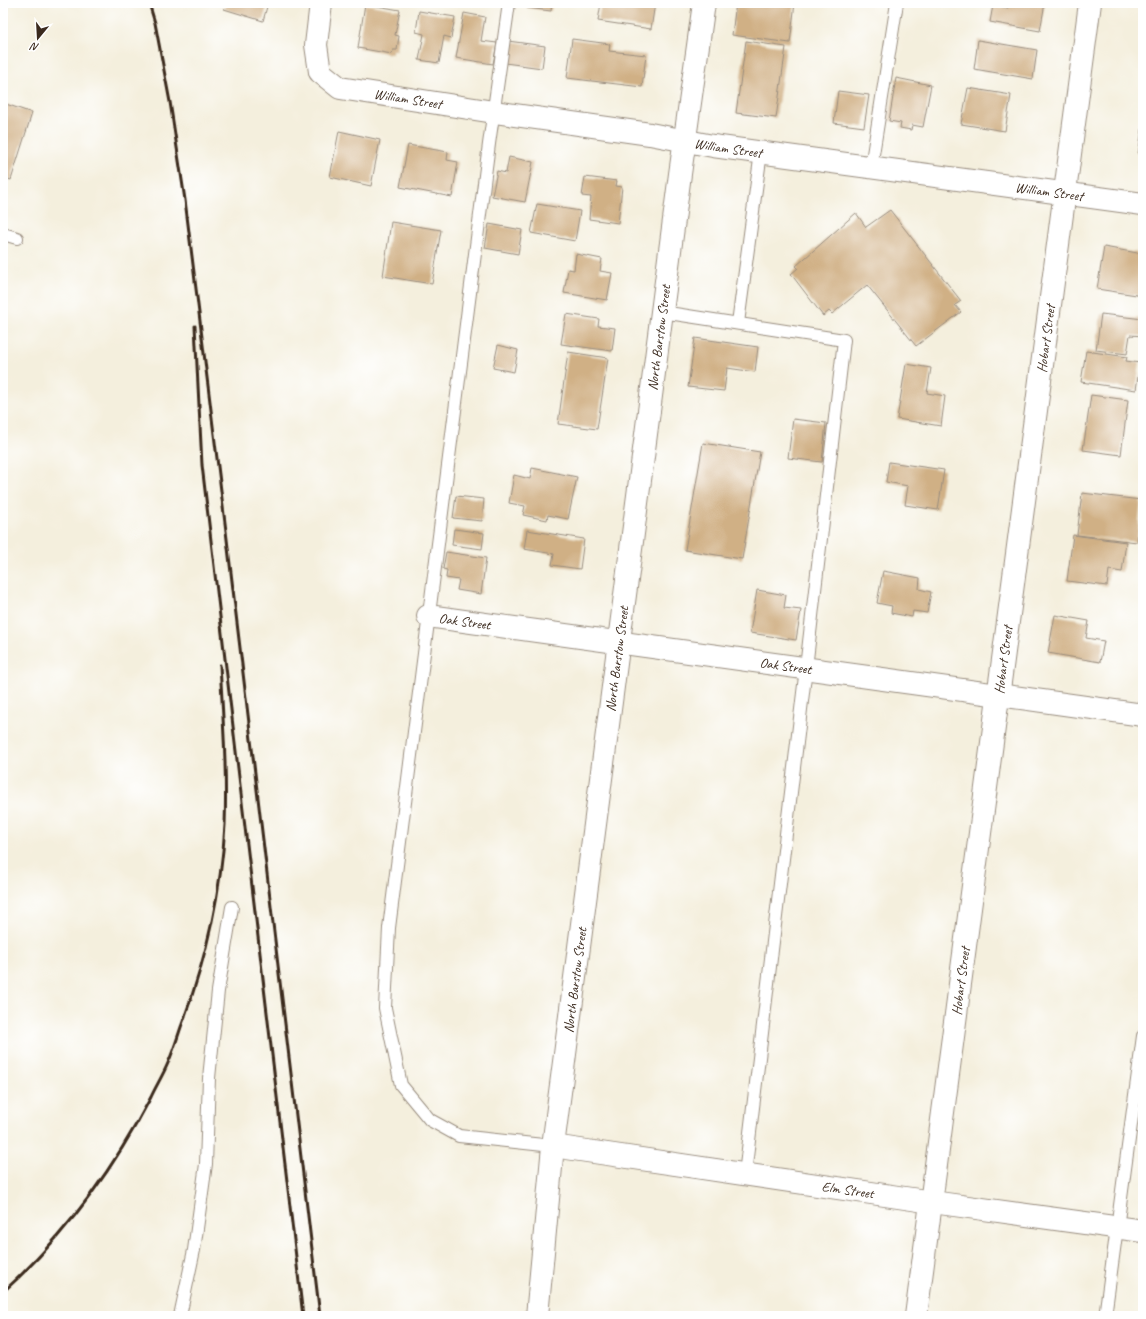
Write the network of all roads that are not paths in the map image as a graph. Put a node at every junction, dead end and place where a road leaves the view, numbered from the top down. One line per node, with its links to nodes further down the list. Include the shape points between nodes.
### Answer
1 (321, 3): 6 (street, William Street, via 316,45 320,72 340,88)
2 (509, 3): 6 (lane)
3 (704, 3): 7 (street, North Barstow Street)
4 (897, 3): 9 (lane)
5 (1090, 3): 10 (street, Hobart Street)
6 (494, 112): 7 (street, William Street); 16 (lane)
7 (684, 140): 8 (street, William Street); 14 (street, North Barstow Street)
8 (761, 152): 9 (street, William Street); 15 (lane)
9 (871, 167): 10 (street, William Street)
10 (1065, 193): 11 (street, William Street); 19 (street, Hobart Street)
11 (1143, 204)
12 (3, 234): 13 (lane)
13 (17, 238)
14 (662, 312): 15 (lane); 17 (street, North Barstow Street)
15 (738, 323): 18 (lane, via 844,340)
16 (428, 616): 17 (street, Oak Street); 23 (lane, via 389,928 385,1008 401,1085 430,1120 459,1136)
17 (618, 642): 18 (street, Oak Street); 23 (street, North Barstow Street)
18 (806, 668): 19 (street, Oak Street); 24 (lane)
19 (998, 695): 20 (street, Oak Street); 25 (street, Hobart Street)
20 (1143, 715)
21 (232, 907): 28 (lane, via 218,991 209,1078 204,1180 194,1250)
22 (1143, 1036): 26 (lane)
23 (553, 1146): 24 (street, Elm Street); 29 (street, North Barstow Street)
24 (745, 1174): 25 (street, Elm Street)
25 (932, 1202): 26 (street, Elm Street); 30 (street, Hobart Street)
26 (1116, 1227): 27 (street, Elm Street); 31 (lane)
27 (1143, 1231)
28 (180, 1316)
29 (537, 1316)
30 (916, 1316)
31 (1105, 1316)

